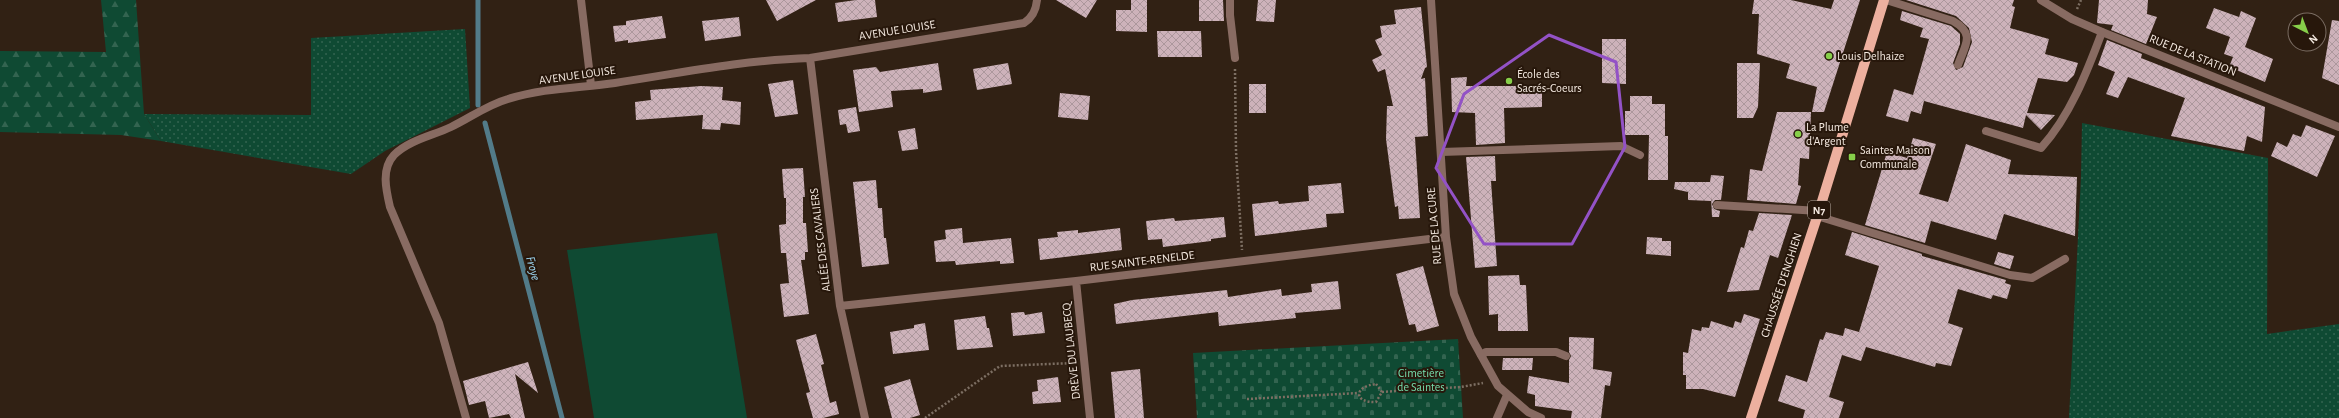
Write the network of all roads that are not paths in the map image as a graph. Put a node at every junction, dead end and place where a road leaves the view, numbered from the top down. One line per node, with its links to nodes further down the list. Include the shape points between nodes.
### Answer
1 (581, 0): 11 (street)
2 (1037, 0): 8 (street, AVENUE LOUISE, via 1031,19 1024,23)
3 (1230, 0): 9 (street)
4 (1431, 0): 14 (street, RUE DE LA CURE)
5 (1885, 0): 10 (street, via 1962,26 1968,38); 17 (main road, CHAUSSÉE D'ENGHIEN / N7)
6 (2041, 0): 7 (street, RUE DE LA STATION, via 2072,19)
7 (2102, 32): 12 (street, RUE DE LA STATION); 13 (street, via 2087,73 2054,133 2041,148)
8 (810, 58): 11 (street, AVENUE LOUISE, via 775,59); 21 (street, ALLÉE DES CAVALIERS)
9 (1235, 58)
10 (1958, 65)
11 (591, 85): 25 (street, AVENUE LOUISE, via 559,88 509,98 493,104 451,127 408,144 394,155 388,164 385,177 390,206 438,323)
12 (2339, 127)
13 (1986, 131)
14 (1441, 152): 15 (street, via 1621,146); 18 (street, RUE DE LA CURE)
15 (1640, 155)
16 (1717, 205): 17 (street)
17 (1818, 213): 19 (street, via 2010,275 2032,278); 30 (main road, CHAUSSÉE D'ENGHIEN / N7)
18 (1446, 237): 20 (street, RUE SAINTE-RENELDE); 22 (street, RUE DE LA CURE, via 1454,294)
19 (2065, 259)
20 (1076, 281): 21 (street, RUE SAINTE-RENELDE); 27 (street, DRÈVE DU LAUBECQ)
21 (840, 306): 26 (street, ALLÉE DES CAVALIERS)
22 (1481, 356): 23 (street, via 1486,352 1556,352); 24 (street, RUE DE LA CURE)
23 (1566, 356)
24 (1507, 395): 28 (street); 29 (street, RUE DE LA CURE)
25 (466, 418)
26 (865, 418)
27 (1090, 418)
28 (1497, 418)
29 (1541, 418)
30 (1751, 418)

